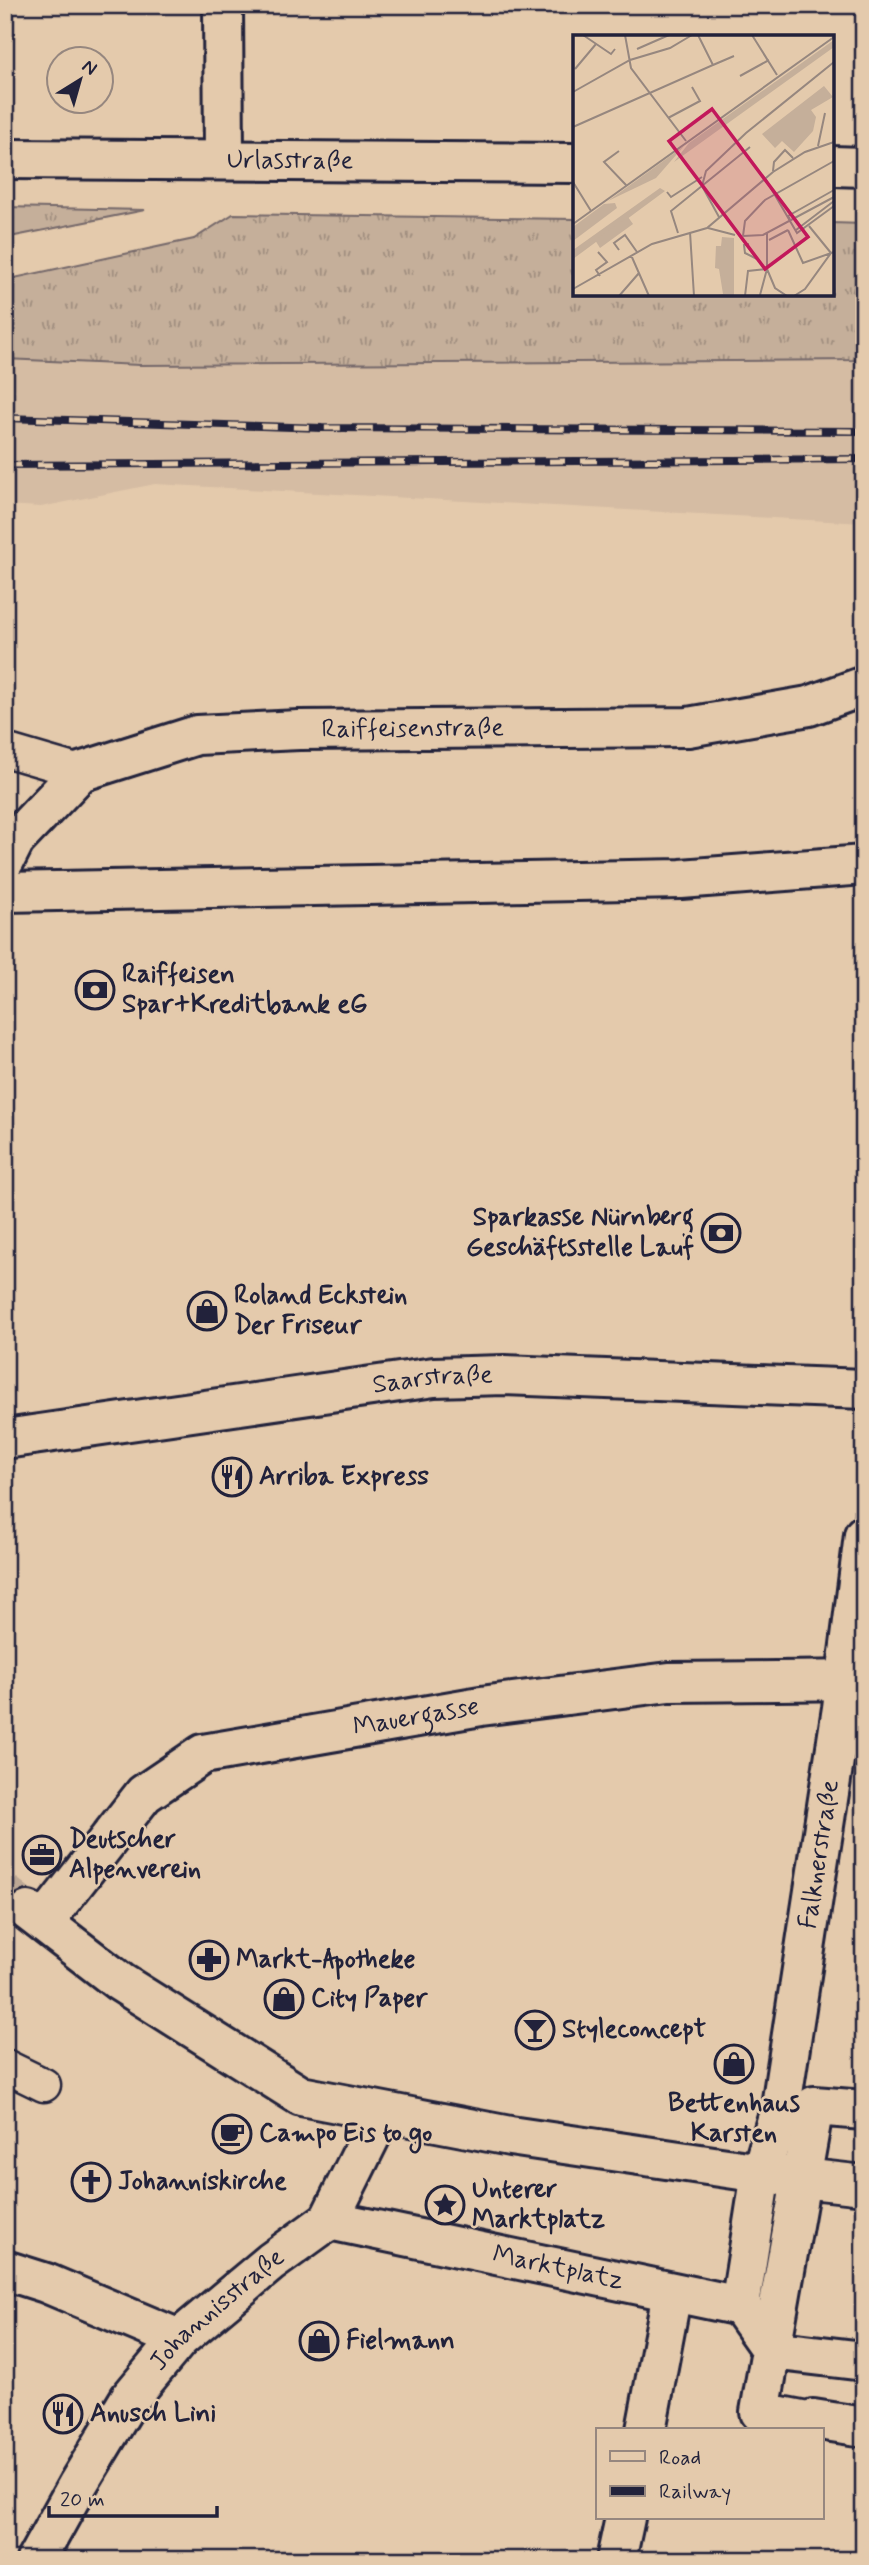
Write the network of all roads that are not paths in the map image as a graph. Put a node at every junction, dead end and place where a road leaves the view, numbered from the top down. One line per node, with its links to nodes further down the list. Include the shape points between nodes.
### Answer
1 (223, 5): 3 (street)
2 (5, 159): 3 (street, Urlasstraße)
3 (223, 159): 4 (street, Urlasstraße)
4 (573, 163)
5 (834, 166): 6 (street)
6 (864, 167)
7 (864, 686): 9 (street, Raiffeisenstraße, via 809,706 688,727 197,735)
8 (5, 750): 9 (lane)
9 (80, 772): 10 (street, Raiffeisenstraße, via 15,840)
10 (5, 860)
11 (864, 865): 12 (street, via 681,879)
12 (5, 892)
13 (864, 1389): 14 (street, Saarstraße, via 503,1375 434,1377)
14 (5, 1439)
15 (864, 1535): 16 (street, Falknerstraße)
16 (855, 1680): 20 (street, Mauergasse, via 669,1682 481,1706 203,1754 144,1794 36,1917 120,1982 301,2096); 21 (street, Falknerstraße, via 781,2106)
17 (5, 2066): 18 (lane)
18 (44, 2085)
19 (864, 2110): 22 (street, via 814,2106)
20 (382, 2113): 21 (street); 24 (street)
21 (761, 2173): 22 (street); 27 (street)
22 (801, 2178): 23 (street); 29 (street)
23 (864, 2185)
24 (329, 2220): 26 (street, Marktplatz); 28 (street, Johannisstraße)
25 (5, 2270): 28 (street)
26 (672, 2293): 27 (street, Marktplatz); 32 (street)
27 (740, 2306): 29 (street)
28 (180, 2339): 34 (street, Johannisstraße, via 130,2398)
29 (771, 2350): 30 (street); 31 (street, via 760,2412)
30 (864, 2361)
31 (864, 2427)
32 (646, 2428)
33 (625, 2520): 35 (street)
34 (36, 2560)
35 (616, 2560)

